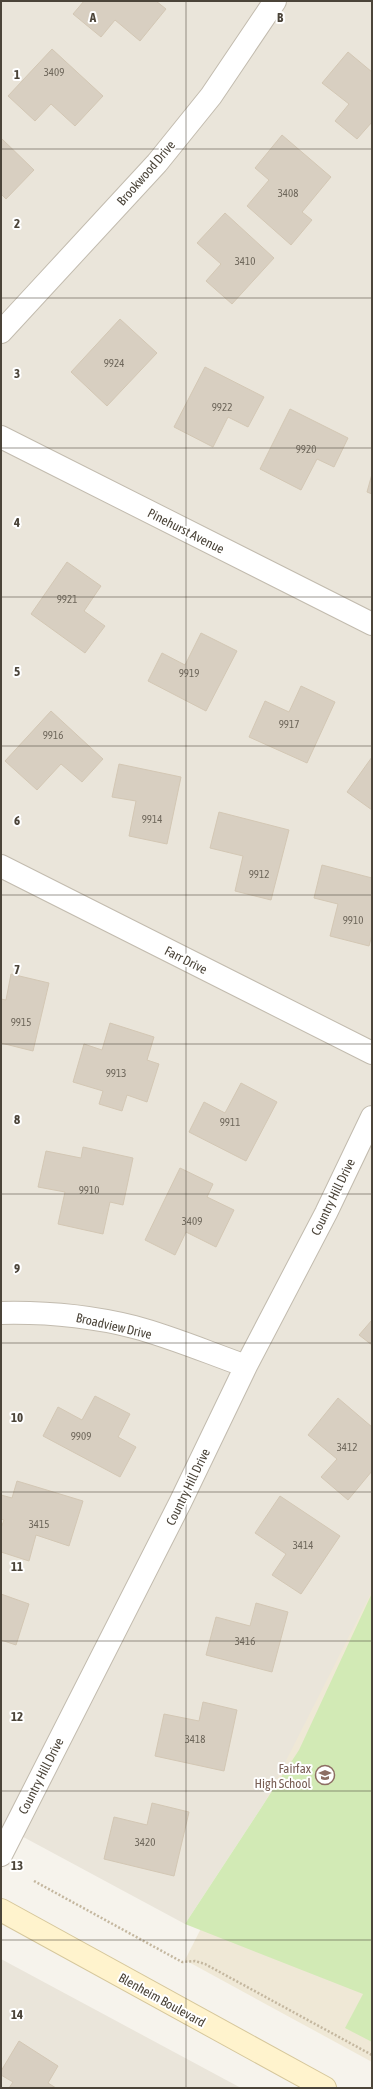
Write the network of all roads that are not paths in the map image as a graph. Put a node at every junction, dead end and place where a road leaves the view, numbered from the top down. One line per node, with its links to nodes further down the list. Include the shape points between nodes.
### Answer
1 (275, 1): 2 (street, Brookwood Drive, via 211,96 162,156)
2 (1, 332)
3 (1, 437): 4 (street, Pinehurst Avenue)
4 (372, 624)
5 (1, 866): 6 (street, Farr Drive)
6 (372, 1053)
7 (372, 1117): 9 (street, Country Hill Drive, via 326,1213)
8 (1, 1312): 9 (street, Broadview Drive, via 86,1317 134,1327)
9 (246, 1366): 10 (street, Country Hill Drive, via 180,1503)
10 (1, 1855)
11 (1, 1910): 12 (main road, Blenheim Boulevard)
12 (325, 2088)

